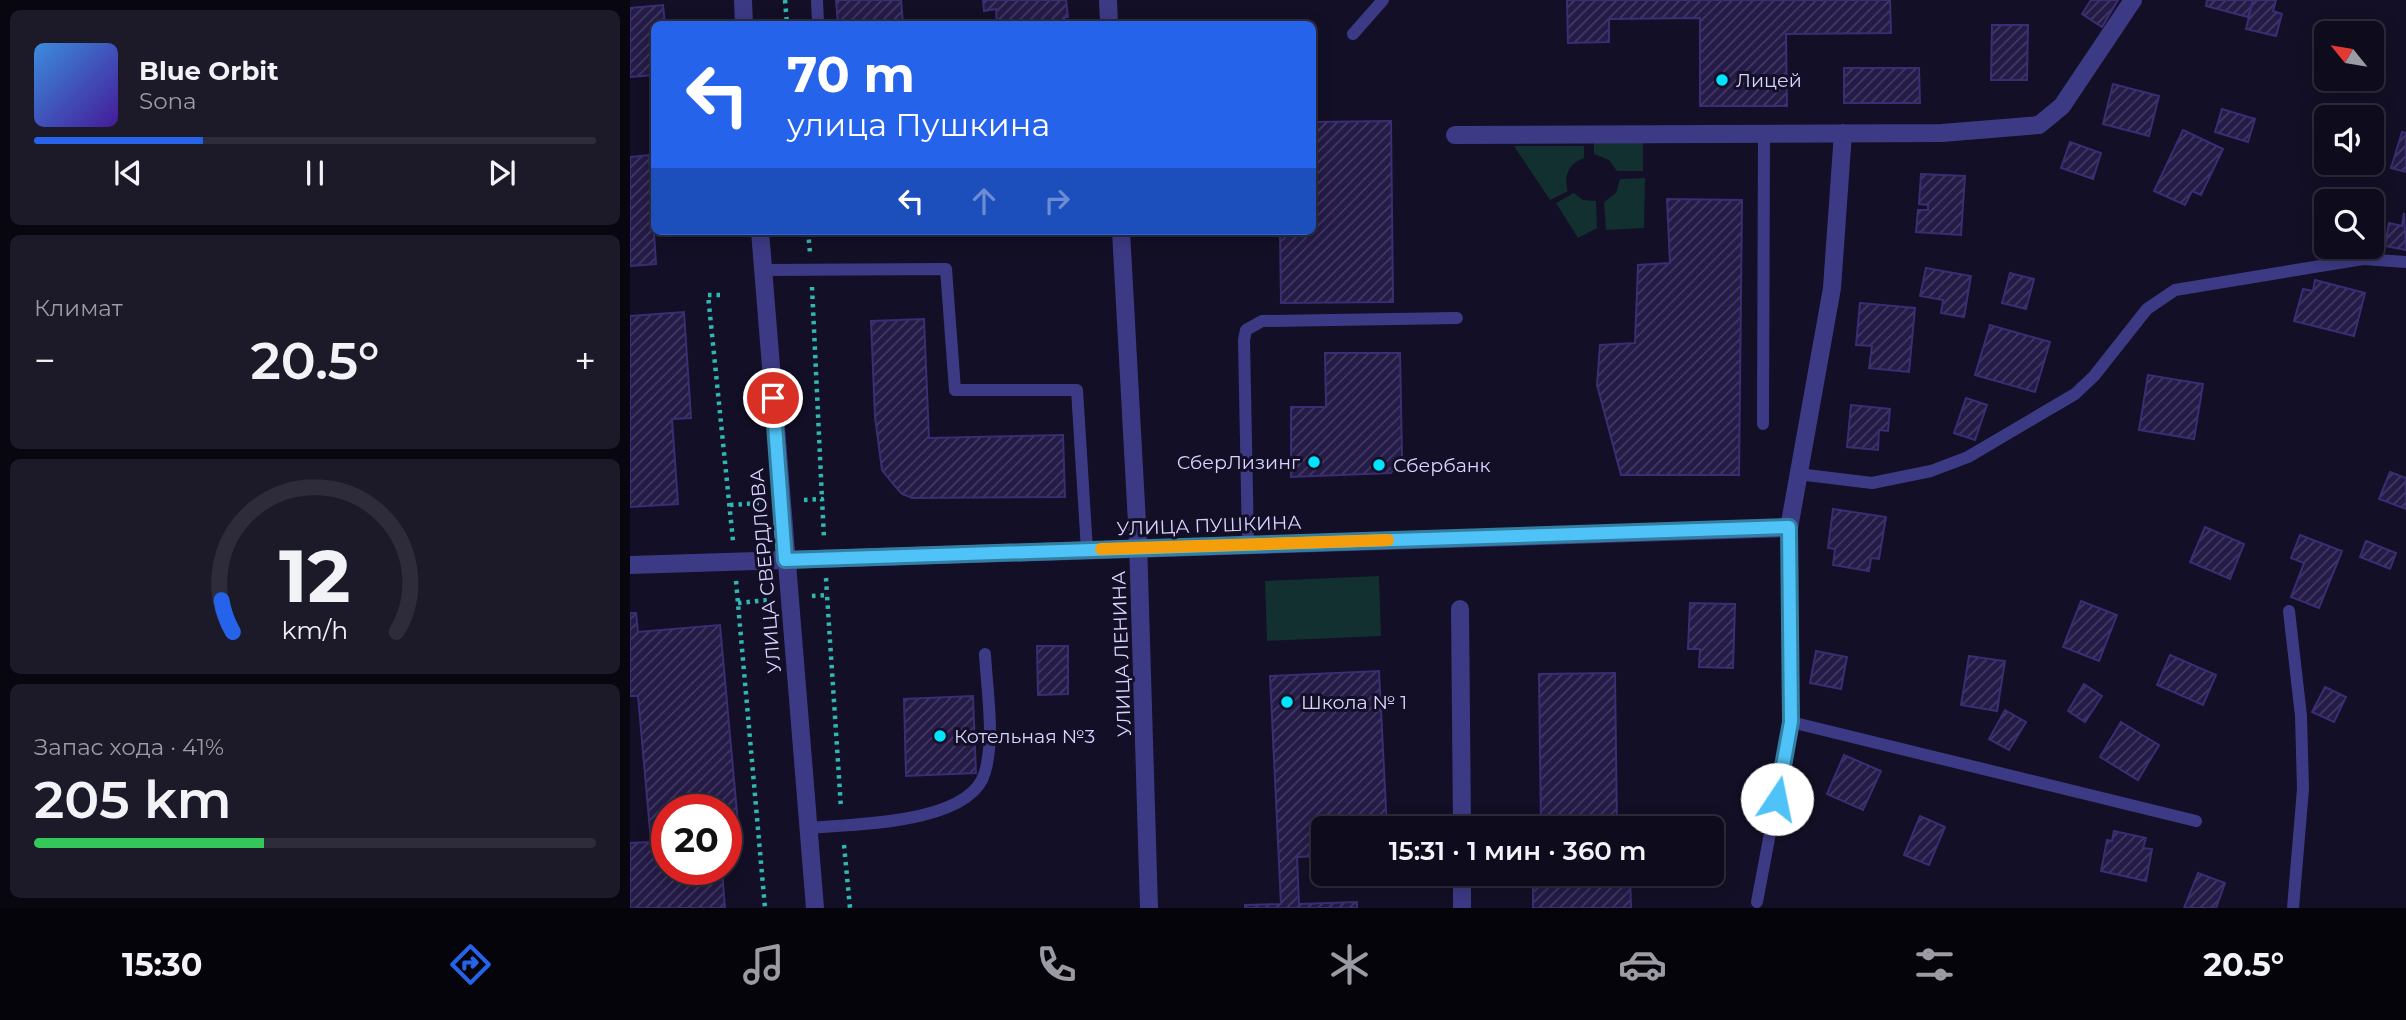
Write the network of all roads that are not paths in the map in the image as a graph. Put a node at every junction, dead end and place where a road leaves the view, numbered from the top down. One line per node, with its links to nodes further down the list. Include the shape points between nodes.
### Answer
1 (743, 0): 6 (street)
2 (817, 0): 7 (lane)
3 (1108, 0): 8 (street)
4 (1383, 0): 9 (lane)
5 (2133, 0): 10 (street, via 2062,106 2039,125)
6 (744, 21)
7 (818, 21)
8 (1110, 21)
9 (1353, 34)
10 (1843, 133): 12 (street); 19 (street, via 1832,288)
11 (1455, 135): 12 (street)
12 (1764, 135): 18 (lane)
13 (760, 235): 16 (street, УЛИЦА СВЕРДЛОВА)
14 (1121, 235): 22 (street, УЛИЦА ЛЕНИНА)
15 (2406, 262): 19 (lane, via 2363,259 2175,290 2147,309 2075,394 1968,457 1931,471 1872,483)
16 (764, 270): 23 (lane, via 946,269 954,390 1077,390); 24 (street, УЛИЦА СВЕРДЛОВА)
17 (1457, 318): 21 (lane, via 1262,321 1247,330)
18 (1763, 424)
19 (1798, 474): 20 (street)
20 (1789, 527): 21 (street, УЛИЦА ПУШКИНА); 29 (lane)
21 (1248, 544): 22 (street, УЛИЦА ПУШКИНА)
22 (1138, 548): 23 (street, УЛИЦА ПУШКИНА); 36 (street, УЛИЦА ЛЕНИНА)
23 (1087, 550): 24 (street, УЛИЦА ПУШКИНА)
24 (785, 560): 25 (street, УЛИЦА ПУШКИНА); 32 (street, УЛИЦА СВЕРДЛОВА)
25 (630, 565)
26 (1460, 609): 30 (street)
27 (2289, 611): 38 (lane, via 2301,716 2303,789)
28 (985, 654): 32 (lane, via 990,748 985,776 973,790 947,808 910,820)
29 (1791, 722): 31 (lane); 34 (lane)
30 (1462, 816)
31 (2196, 821)
32 (808, 828): 35 (street, УЛИЦА СВЕРДЛОВА)
33 (1462, 886): 37 (street)
34 (1757, 902)
35 (816, 908)
36 (1149, 908)
37 (1462, 908)
38 (2292, 908)

